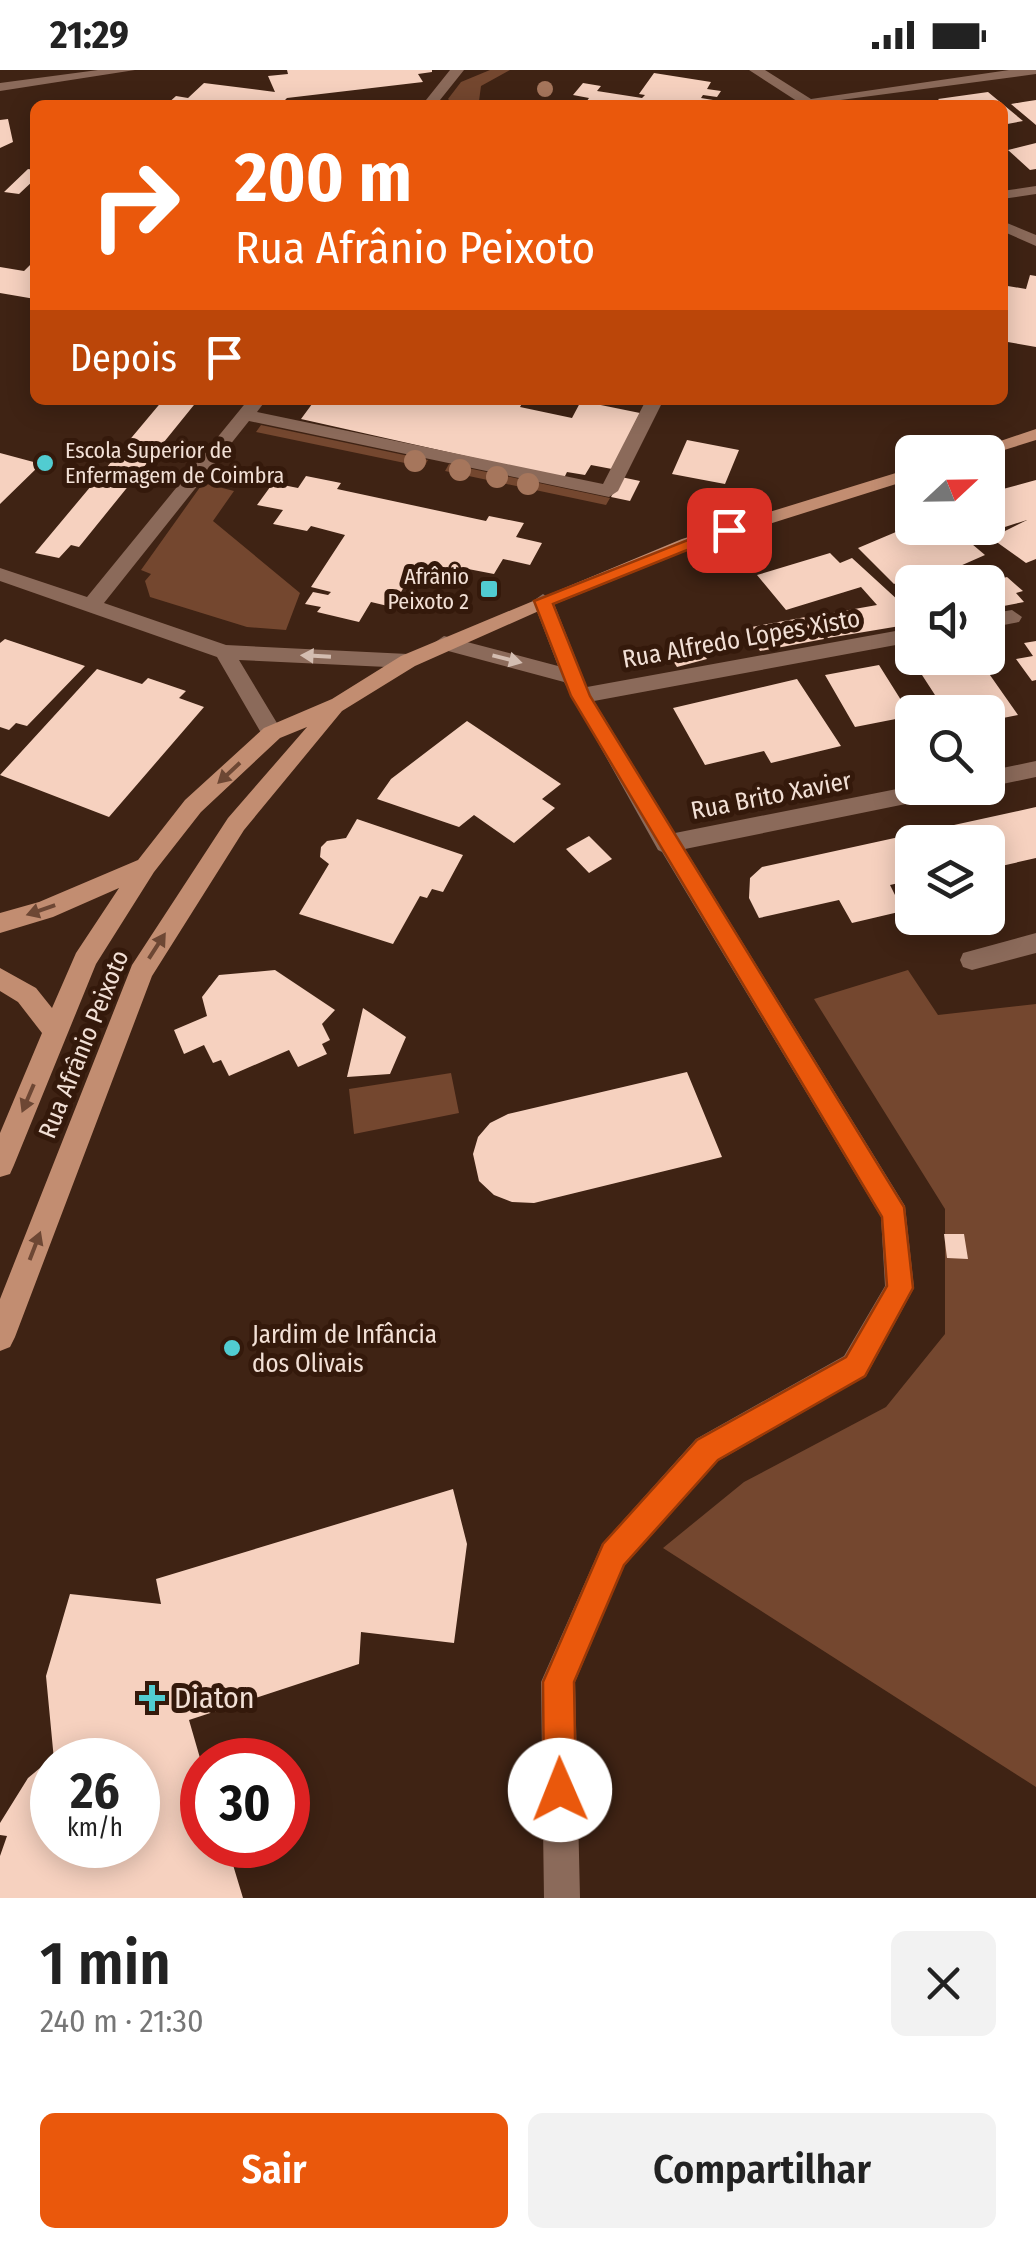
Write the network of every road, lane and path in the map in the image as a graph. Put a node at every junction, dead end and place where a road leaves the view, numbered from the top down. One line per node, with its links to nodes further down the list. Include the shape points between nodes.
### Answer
1 (128, 70): 5 (street)
2 (457, 70): 6 (street)
3 (756, 70): 7 (street)
4 (1036, 70): 8 (street)
5 (0, 87)
6 (432, 100)
7 (805, 100)
8 (837, 100)
9 (1036, 190): 10 (street)
10 (1008, 194)
11 (1008, 228): 12 (street)
12 (1036, 241)
13 (652, 405): 14 (street, via 609,491)
14 (251, 408): 20 (street)
15 (1036, 434): 16 (main road)
16 (1005, 443)
17 (895, 478): 19 (main road, Rua Afrânio Peixoto, via 688,543)
18 (0, 574): 20 (street)
19 (543, 601): 24 (main road, Rua Afrânio Peixoto); 27 (street)
20 (92, 604): 25 (street)
21 (1012, 616): 22 (street)
22 (1005, 617)
23 (895, 637): 27 (street, Rua Alfredo Lopes Xisto)
24 (444, 643): 26 (main road, Rua Afrânio Peixoto); 27 (street, one-way to 27)
25 (224, 652): 26 (street, one-way to 25); 29 (street)
26 (408, 660): 28 (main road, Rua Afrânio Peixoto)
27 (575, 686): 33 (street)
28 (340, 704): 29 (main road, Rua Afrânio Peixoto); 41 (main road, Rua Afrânio Peixoto, one-way to 28, via 140,972 236,824)
29 (272, 733): 34 (main road, Rua Afrânio Peixoto, one-way to 34, via 193,806)
30 (1036, 769): 31 (street)
31 (1005, 775)
32 (895, 798): 33 (street, Rua Brito Xavier)
33 (666, 844): 42 (street, via 895,1215 900,1288 855,1366 708,1450 614,1554 558,1682)
34 (146, 866): 35 (main road, one-way to 35); 39 (main road, Rua Afrânio Peixoto, via 85,960)
35 (0, 923)
36 (1036, 943): 37 (street)
37 (972, 960)
38 (0, 978): 39 (main road, via 27,995)
39 (56, 1031): 40 (main road, Rua Afrânio Peixoto, one-way to 40)
40 (0, 1165)
41 (0, 1337)
42 (562, 1898)

